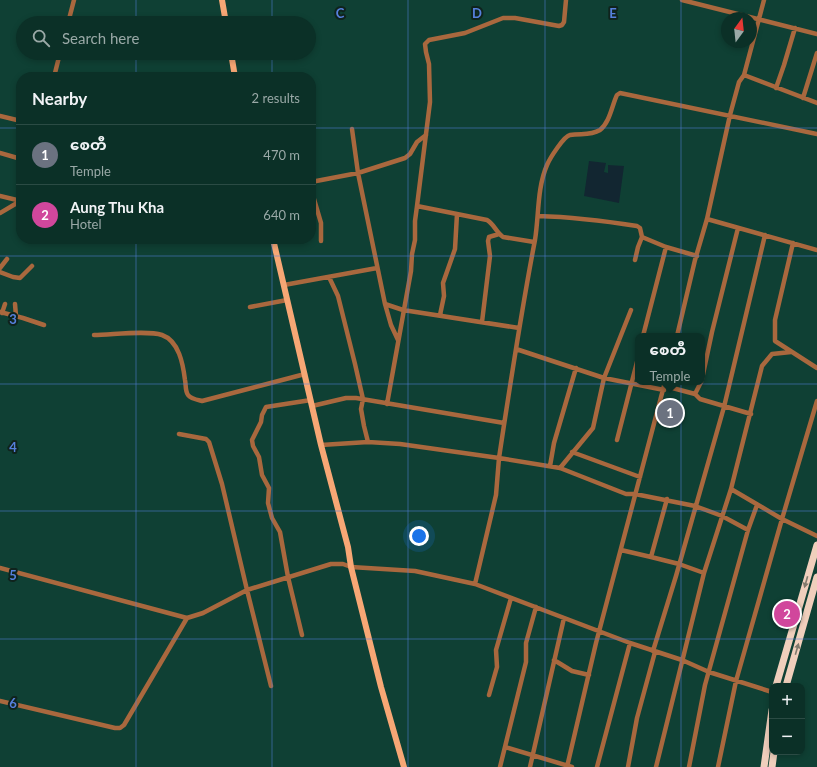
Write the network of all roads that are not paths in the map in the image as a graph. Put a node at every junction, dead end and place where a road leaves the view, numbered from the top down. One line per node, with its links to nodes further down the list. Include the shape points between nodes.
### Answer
1 (74, 0): 6 (street)
2 (222, 0): 7 (main road)
3 (566, 0): 25 (street, via 565,17 559,26 503,18 465,33 429,40 425,44 429,64 430,102)
4 (682, 0): 8 (street)
5 (764, 0): 8 (street)
6 (70, 16)
7 (225, 16)
8 (759, 20): 9 (street); 16 (street)
9 (794, 28): 10 (street); 17 (street)
10 (817, 34)
11 (817, 53): 18 (street)
12 (58, 60): 14 (street)
13 (232, 60): 15 (main road)
14 (55, 72)
15 (234, 72)
16 (744, 75): 17 (street); 20 (street, via 739,82)
17 (776, 88): 18 (street)
18 (803, 98): 19 (street)
19 (817, 103)
20 (730, 115): 24 (street); 37 (street, via 620,93 600,129 583,135 570,135 560,143 543,177); 38 (street)
21 (0, 116): 22 (street)
22 (16, 121)
23 (352, 129): 28 (street)
24 (817, 134)
25 (426, 135): 28 (street, via 405,158); 34 (street)
26 (0, 153): 27 (street)
27 (16, 158)
28 (358, 173): 29 (street); 54 (street)
29 (316, 181)
30 (0, 196): 31 (street)
31 (16, 199)
32 (16, 203): 35 (street)
33 (316, 206): 43 (street, via 321,223)
34 (417, 206): 36 (street); 63 (street, via 415,240)
35 (0, 213)
36 (457, 214): 40 (street, via 487,220); 66 (street, via 455,249 443,283 444,296)
37 (538, 216): 42 (street, via 637,226); 44 (street)
38 (707, 220): 39 (street); 49 (street)
39 (738, 228): 41 (street); 77 (street)
40 (499, 234): 44 (street, via 503,237); 68 (street, via 489,237 488,241 490,256)
41 (765, 235): 45 (street); 93 (street)
42 (642, 237): 47 (street); 51 (street)
43 (321, 241)
44 (534, 242): 70 (street)
45 (793, 243): 48 (street); 76 (street, via 775,320 775,341)
46 (274, 244): 57 (main road)
47 (666, 247): 49 (street); 71 (street)
48 (817, 250)
49 (697, 256): 72 (street)
50 (7, 259): 53 (street)
51 (635, 260)
52 (32, 266): 55 (street, via 20,278)
53 (0, 268)
54 (377, 268): 56 (street); 61 (street)
55 (0, 272)
56 (329, 277): 57 (street); 89 (street, via 338,296)
57 (284, 285): 58 (main road)
58 (287, 300): 62 (street); 81 (main road)
59 (5, 304): 65 (street)
60 (15, 304): 67 (street)
61 (385, 304): 63 (street); 74 (street)
62 (250, 307)
63 (404, 310): 66 (street); 74 (street)
64 (631, 310): 82 (street)
65 (1, 313): 67 (street)
66 (440, 315): 68 (street)
67 (16, 316): 69 (street)
68 (482, 322): 70 (street)
69 (44, 325)
70 (519, 328): 75 (street)
71 (644, 333)
72 (678, 333)
73 (94, 335): 81 (street, via 163,335 170,340 182,359 189,396 202,401)
74 (398, 340): 92 (street)
75 (516, 349): 78 (street); 95 (street)
76 (791, 352): 79 (street); 94 (street, via 772,354 762,366)
77 (705, 363)
78 (576, 368): 82 (street); 102 (street, via 554,443)
79 (817, 368)
80 (635, 371): 83 (street)
81 (305, 374): 91 (main road)
82 (604, 378): 83 (street); 100 (street, via 593,428)
83 (632, 384): 84 (street); 97 (street)
84 (635, 384)
85 (648, 385): 87 (street)
86 (699, 385): 88 (street)
87 (665, 386): 88 (street); 104 (street)
88 (695, 394): 93 (street, via 700,400)
89 (363, 399): 91 (street, via 346,398); 92 (street); 98 (street, via 361,409)
90 (817, 401): 111 (street)
91 (311, 403): 99 (main road); 121 (street, via 266,407 252,440 259,457 262,475 269,488 268,503 272,518 280,532)
92 (387, 404): 95 (street)
93 (724, 407): 94 (street); 109 (street)
94 (751, 414): 105 (street)
95 (504, 423): 101 (street)
96 (179, 434): 124 (street, via 206,438 209,442 222,484)
97 (617, 440)
98 (368, 442): 99 (street); 101 (street)
99 (321, 445): 118 (main road)
100 (572, 452): 103 (street); 104 (street)
101 (499, 458): 102 (street); 123 (street, via 496,495)
102 (550, 466): 103 (street)
103 (560, 468): 106 (street, via 626,494)
104 (640, 477): 106 (street)
105 (731, 489): 108 (street); 110 (street)
106 (635, 494): 107 (street); 115 (street)
107 (667, 500): 109 (street); 116 (street)
108 (757, 505): 111 (street); 112 (street)
109 (695, 506): 110 (street); 117 (street)
110 (722, 516): 112 (street); 120 (street)
111 (782, 519): 113 (street); 137 (street)
112 (748, 530): 135 (street)
113 (817, 536)
114 (817, 545): 138 (highway, one-way to 138)
115 (621, 550): 116 (street); 129 (street)
116 (651, 557): 117 (street)
117 (679, 564): 120 (street); 132 (street)
118 (351, 567): 121 (street, via 331,564); 123 (street, via 414,572); 148 (main road)
119 (0, 568): 127 (street)
120 (704, 573): 134 (street)
121 (288, 577): 124 (street); 130 (street)
122 (817, 577): 139 (highway, one-way to 122)
123 (475, 584): 125 (street)
124 (247, 590): 127 (street, via 203,613); 140 (street)
125 (511, 598): 126 (street); 142 (street, via 496,650 496,667)
126 (536, 607): 128 (street); 145 (street, via 526,643 526,662)
127 (187, 618): 143 (street, via 120,728)
128 (564, 618): 129 (street); 133 (street)
129 (600, 632): 131 (street); 136 (street)
130 (302, 635)
131 (630, 643): 132 (street); 152 (street)
132 (654, 652): 134 (street); 153 (street, via 637,718)
133 (554, 660): 136 (street, via 572,671); 147 (street)
134 (682, 660): 135 (street); 154 (street)
135 (709, 672): 137 (street); 155 (street)
136 (588, 675): 151 (street)
137 (736, 681): 141 (street); 156 (street)
138 (777, 683)
139 (787, 683)
140 (271, 686)
141 (769, 691)
142 (489, 695)
143 (0, 701)
144 (771, 719): 157 (highway)
145 (505, 747): 147 (street); 149 (street)
146 (774, 755): 158 (highway)
147 (532, 756): 150 (street); 151 (street)
148 (404, 767)
149 (500, 767)
150 (530, 767)
151 (569, 767)
152 (597, 767)
153 (628, 767)
154 (656, 767)
155 (689, 767)
156 (718, 767)
157 (764, 767)
158 (772, 767)

